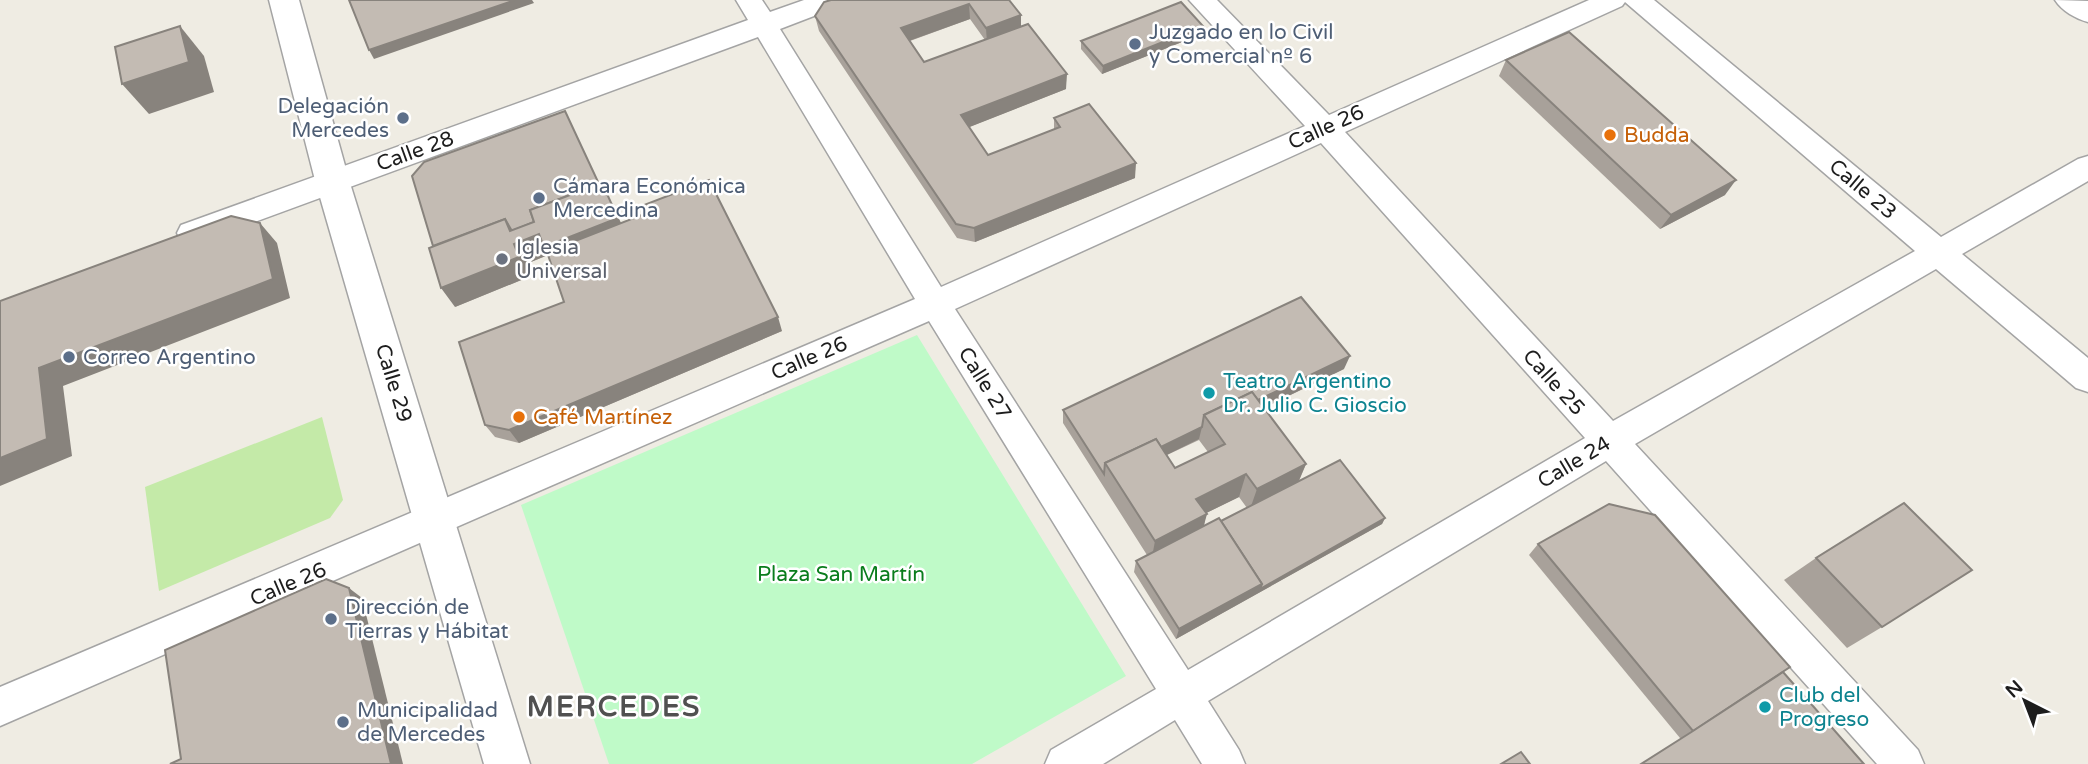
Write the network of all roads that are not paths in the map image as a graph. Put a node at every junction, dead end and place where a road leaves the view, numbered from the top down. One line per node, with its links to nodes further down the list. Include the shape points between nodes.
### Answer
1 (284, 0): 11 (street, Calle 29)
2 (831, 0): 7 (street, Calle 28)
3 (1202, 0): 9 (street, Calle 25)
4 (1613, 0): 9 (street, Calle 26)
5 (1637, 0): 13 (street, Calle 23)
6 (2068, 0): 8 (street)
7 (757, 12): 11 (street, Calle 28); 14 (street, Calle 27)
8 (2088, 13)
9 (1324, 128): 14 (street, Calle 26); 16 (street, Calle 25)
10 (2088, 167): 13 (street, Calle 24)
11 (332, 180): 12 (street, Calle 28); 17 (street, Calle 29)
12 (166, 243)
13 (1938, 251): 15 (street, Calle 23); 16 (street, Calle 24)
14 (935, 303): 17 (street, Calle 26); 18 (street, Calle 27)
15 (2088, 378)
16 (1608, 442): 18 (street, Calle 24); 23 (street, Calle 25)
17 (436, 520): 19 (street, Calle 26); 20 (street, Calle 29)
18 (1183, 694): 21 (street, Calle 24); 22 (street, Calle 27)
19 (0, 707)
20 (507, 764)
21 (1065, 764)
22 (1225, 764)
23 (1905, 764)

